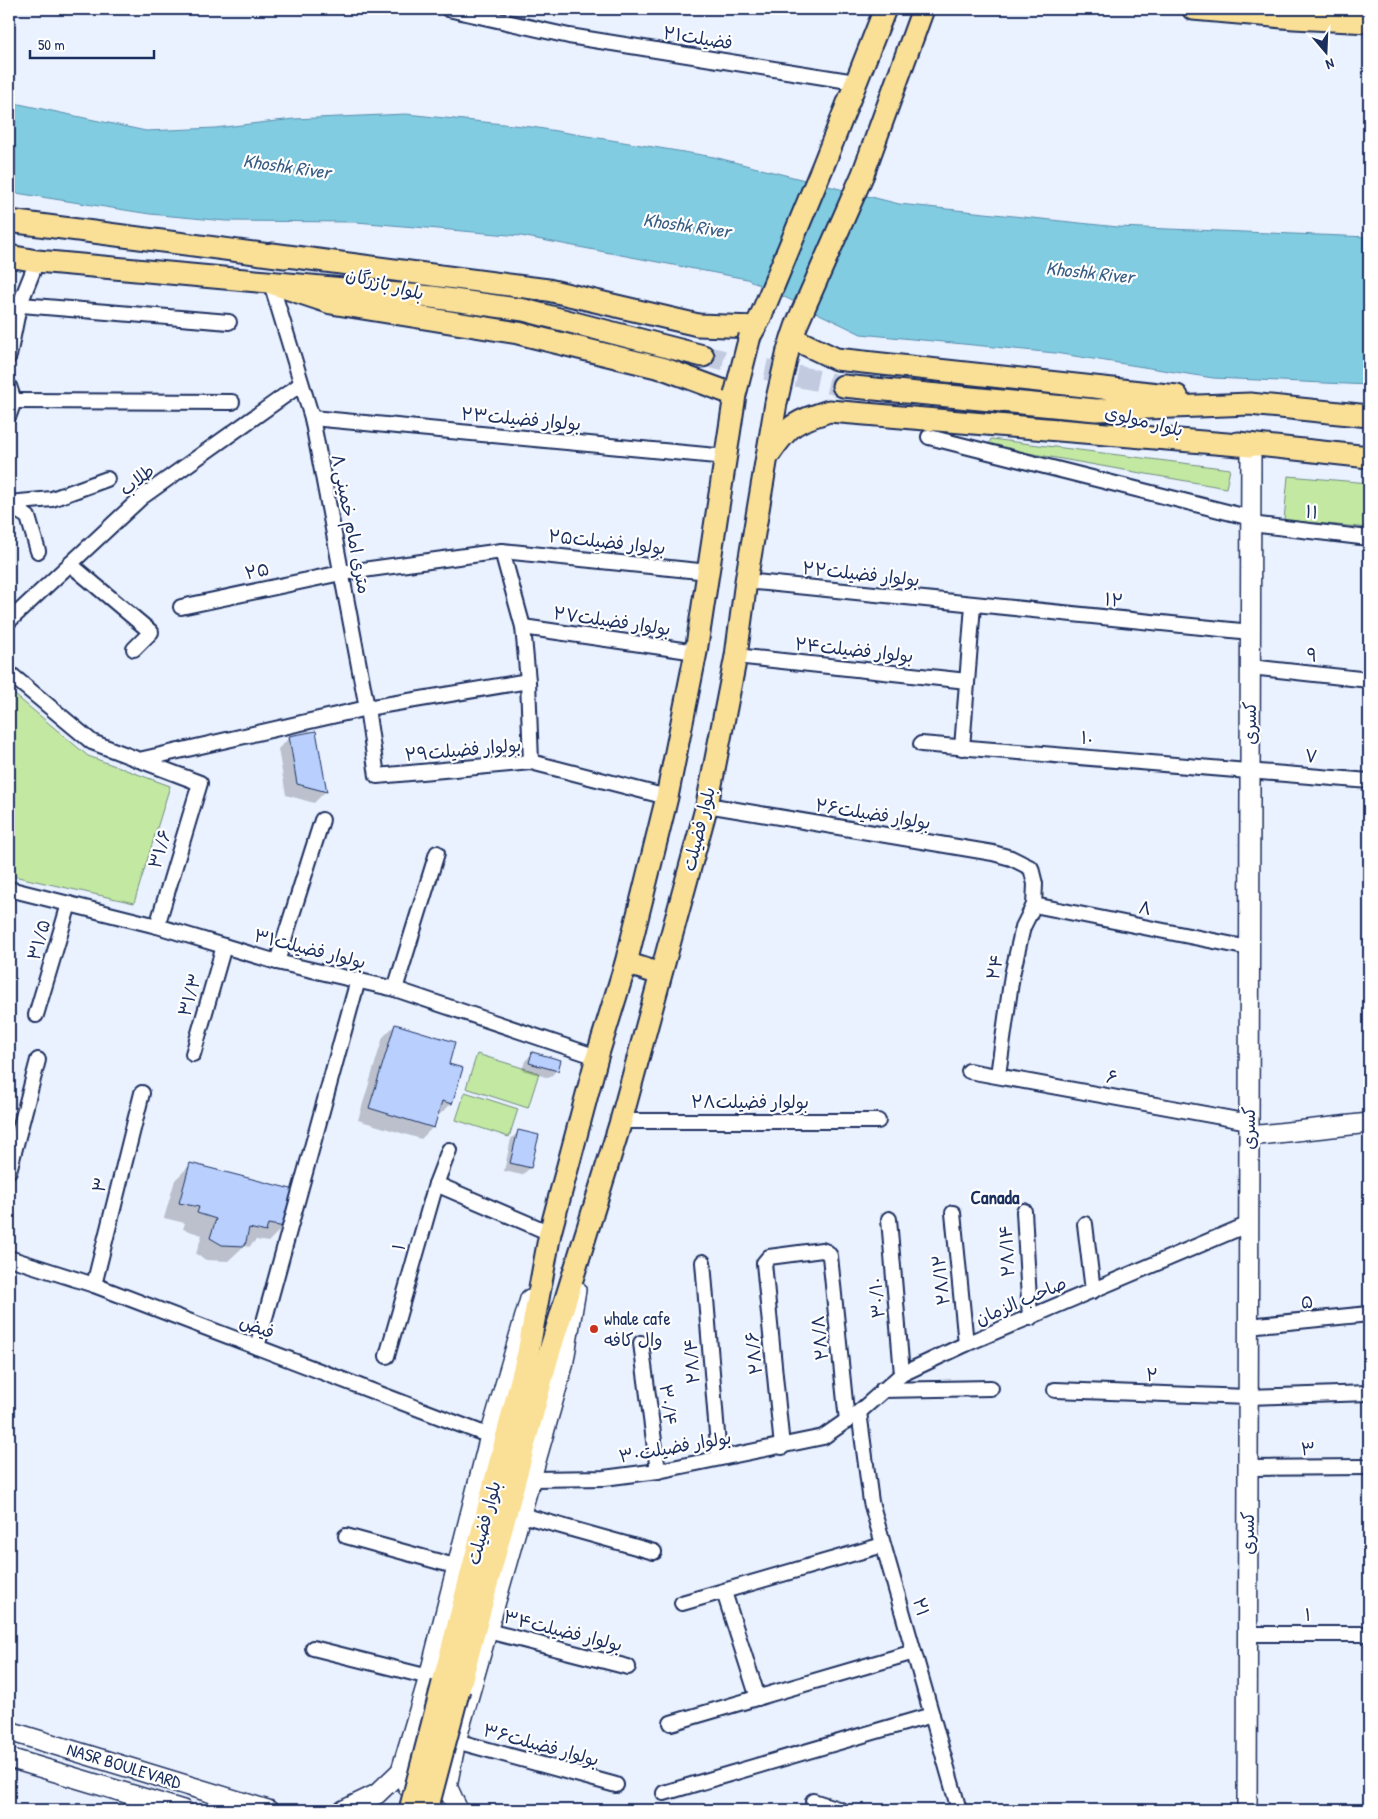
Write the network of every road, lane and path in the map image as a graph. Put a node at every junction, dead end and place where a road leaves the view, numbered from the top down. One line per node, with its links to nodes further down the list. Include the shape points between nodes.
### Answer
1 (448, 9): 8 (street, فضیلت۲۱, via 568,36)
2 (885, 9): 8 (main road, بلوار فضیلت)
3 (1193, 9): 7 (main road)
4 (1317, 9): 6 (main road)
5 (924, 12): 18 (main road, بلوار فضیلت, via 863,174)
6 (1369, 17)
7 (1369, 22)
8 (855, 82): 17 (main road, بلوار فضیلت)
9 (9, 221): 10 (main road, بلوار بازرگان)
10 (272, 254): 14 (main road, بلوار بازرگان); 17 (main road, via 548,290 698,325)
11 (9, 256): 12 (main road, بلوار بازرگان)
12 (37, 261): 13 (main road, بلوار بازرگان); 15 (street)
13 (271, 283): 14 (main road, بلوار بازرگان); 21 (street, ۸ متری امام خمینی); 24 (main road, via 331,303 518,333 665,369)
14 (432, 297): 20 (main road, via 524,310)
15 (14, 305): 16 (street); 19 (street)
16 (229, 322)
17 (755, 327): 24 (main road, بلوار فضیلت, bridge)
18 (793, 338): 27 (main road, via 836,359); 36 (main road, بلوار فضیلت, bridge, via 776,403)
19 (9, 356)
20 (703, 356)
21 (301, 384): 31 (street, ۸ متری امام خمینی); 45 (street, طلاب, via 142,497)
22 (9, 386): 25 (street)
23 (843, 386): 28 (main road)
24 (735, 395): 34 (main road, بلوار فضیلت)
25 (14, 401): 26 (street); 29 (street)
26 (232, 402)
27 (1250, 404): 28 (main road, بلوار مولوی); 30 (main road, بلوار مولوی)
28 (1096, 410): 33 (main road, بلوار مولوی)
29 (9, 415)
30 (1369, 416)
31 (312, 418): 34 (street, بولوار فضیلت۲۳); 47 (street, ۸ متری امام خمینی)
32 (929, 436): 41 (street, ۱۱)
33 (1251, 446): 35 (main road, بلوار مولوی); 36 (main road, via 829,411 801,420 786,430); 41 (main road, کسری)
34 (727, 457): 46 (main road, بلوار فضیلت)
35 (1369, 457)
36 (766, 460): 48 (main road, بلوار فضیلت)
37 (107, 479): 38 (street)
38 (52, 499): 39 (street); 40 (street)
39 (9, 504): 40 (street)
40 (28, 517): 43 (street)
41 (1251, 521): 42 (street, ۱۱); 53 (main road, کسری)
42 (1369, 538)
43 (38, 551)
44 (502, 551): 46 (street, بولوار فضیلت۲۵); 47 (street, بولوار فضیلت۲۵); 52 (street)
45 (70, 564): 51 (street, طلاب); 54 (street, via 151,632)
46 (708, 572): 55 (main road, بلوار فضیلت)
47 (341, 573): 50 (street, ۲۵); 62 (street, ۸ متری امام خمینی)
48 (746, 581): 49 (street, بولوار فضیلت۲۲); 56 (main road, بلوار فضیلت)
49 (973, 605): 53 (street, ۱۲); 61 (street)
50 (181, 607)
51 (9, 621)
52 (523, 627): 55 (street, بولوار فضیلت۲۷); 60 (street)
53 (1251, 632): 57 (main road, کسری)
54 (134, 648)
55 (696, 652): 70 (main road, بلوار فضیلت)
56 (736, 656): 61 (street, بولوار فضیلت۲۴); 71 (main road, بلوار فضیلت)
57 (1250, 668): 59 (street, ۹); 67 (main road, کسری)
58 (9, 673): 65 (street, via 92,742)
59 (1369, 680)
60 (528, 681): 62 (street); 66 (street)
61 (967, 681): 64 (street)
62 (367, 708): 65 (street); 68 (street, ۸ متری امام خمینی)
63 (920, 744): 64 (street, ۱۰)
64 (962, 748): 67 (street, ۱۰)
65 (139, 760): 78 (street, ۳۱/۶, via 200,783)
66 (531, 762): 68 (street, بولوار فضیلت۲۹); 70 (street, بولوار فضیلت۲۹)
67 (1250, 770): 69 (street, ۷); 80 (main road, کسری)
68 (377, 776)
69 (1369, 781)
70 (667, 797): 82 (main road, بلوار فضیلت)
71 (707, 806): 74 (street, بولوار فضیلت۲۶, via 993,853); 83 (main road, بلوار فضیلت)
72 (322, 820): 81 (street)
73 (437, 853): 85 (street)
74 (1031, 868): 77 (street, ۲۴, via 1035,884)
75 (9, 890): 76 (street, بولوار فضیلت۳۱)
76 (69, 904): 78 (street, بولوار فضیلت۳۱); 86 (street, ۳۱/۵)
77 (1034, 905): 80 (street, ۸); 91 (street, ۲۴, via 1023,927 1012,975)
78 (157, 926): 79 (street, بولوار فضیلت۳۱)
79 (224, 946): 81 (street, بولوار فضیلت۳۱); 87 (street, ۳۱/۳)
80 (1250, 948): 96 (main road, کسری)
81 (277, 962): 84 (street, بولوار فضیلت۳۱)
82 (626, 963): 83 (main road); 88 (main road, بلوار فضیلت)
83 (660, 974): 93 (main road, بلوار فضیلت)
84 (358, 980): 85 (street, بولوار فضیلت۳۱); 117 (street)
85 (395, 989): 88 (street, بولوار فضیلت۳۱)
86 (36, 1015)
87 (193, 1054)
88 (597, 1057): 105 (main road, بلوار فضیلت)
89 (38, 1060): 98 (street)
90 (969, 1071): 91 (street, ۶)
91 (998, 1075): 96 (street, ۶)
92 (142, 1093): 110 (street, ۳)
93 (621, 1120): 94 (street, بولوار فضیلت۲۸); 106 (main road, بلوار فضیلت)
94 (878, 1121)
95 (1369, 1123): 96 (main road)
96 (1250, 1129): 104 (main road, کسری)
97 (449, 1150): 99 (street, ۱)
98 (9, 1171)
99 (436, 1184): 105 (street); 118 (street, ۱)
100 (1024, 1211): 113 (street, ۲۸/۱۴)
101 (953, 1213): 116 (street, ۲۸/۱۲)
102 (890, 1219): 120 (street, ۳۰/۱۰)
103 (1086, 1224): 111 (street)
104 (1249, 1224): 111 (street, صاحب الزمان); 114 (main road, کسری)
105 (550, 1233): 119 (main road, بلوار فضیلت); 128 (main road, بلوار فضیلت)
106 (584, 1246): 119 (main road, بلوار فضیلت); 135 (main road, بلوار فضیلت, via 563,1366)
107 (769, 1257): 127 (street, ۲۸/۸, via 822,1250 830,1256); 130 (street, ۲۸/۶, via 764,1263)
108 (9, 1258): 110 (street, فیض)
109 (703, 1262): 131 (street, ۲۸/۴)
110 (94, 1285): 117 (street, فیض)
111 (1093, 1291): 113 (street, صاحب الزمان)
112 (1369, 1314): 114 (street, ۵)
113 (1030, 1318): 116 (street, صاحب الزمان)
114 (1248, 1326): 125 (main road, کسری)
115 (641, 1343): 134 (street, ۳۰/۴)
116 (966, 1344): 120 (street, صاحب الزمان)
117 (257, 1347): 128 (street, فیض)
118 (387, 1356)
119 (538, 1357): 165 (main road, بلوار فضیلت, bridge); 166 (main road, بلوار فضیلت, bridge)
120 (902, 1374): 122 (street, صاحب الزمان)
121 (991, 1388): 122 (street)
122 (882, 1390): 126 (street, صاحب الزمان)
123 (1055, 1390): 125 (street, ۲)
124 (1369, 1393): 125 (street, ۲)
125 (1248, 1398): 133 (main road, کسری)
126 (859, 1412): 127 (street, صاحب الزمان); 138 (street, ۲۱, via 871,1502)
127 (847, 1421): 129 (street, صاحب الزمان)
128 (490, 1436): 140 (main road, بلوار فضیلت)
129 (823, 1437): 130 (street, بولوار فضیلت۳۰)
130 (782, 1447): 131 (street, بولوار فضیلت۳۰)
131 (718, 1458): 134 (street, بولوار فضیلت۳۰)
132 (1369, 1467): 133 (street, ۳)
133 (1248, 1468): 144 (main road, کسری)
134 (658, 1472): 135 (street, بولوار فضیلت۳۰, via 604,1478)
135 (532, 1479): 136 (main road, بلوار فضیلت)
136 (522, 1515): 139 (street); 143 (main road, بلوار فضیلت)
137 (346, 1536): 140 (street)
138 (883, 1545): 141 (street); 147 (street, ۲۱)
139 (654, 1552)
140 (458, 1567): 149 (main road, بلوار فضیلت)
141 (724, 1592): 142 (street); 150 (street)
142 (682, 1603)
143 (488, 1631): 148 (street, بولوار فضیلت۳۴); 154 (main road, بلوار فضیلت)
144 (1248, 1634): 145 (street, ۱); 170 (main road, کسری)
145 (1369, 1634)
146 (313, 1648): 149 (street)
147 (914, 1652): 150 (street); 151 (street, ۲۱)
148 (628, 1667)
149 (429, 1677): 156 (main road, بلوار فضیلت)
150 (758, 1698): 152 (street)
151 (932, 1715): 159 (street); 169 (street, ۲۱)
152 (671, 1723)
153 (9, 1731): 163 (main road, NASR BOULEVARD)
154 (456, 1742): 157 (street, بولوار فضیلت۳۶); 158 (main road, بلوار فضیلت)
155 (9, 1758): 161 (main road, NASR BOULEVARD)
156 (401, 1771): 158 (main road, via 408,1787 415,1793 432,1796); 164 (main road, via 377,1794)
157 (616, 1785)
158 (447, 1786): 167 (main road)
159 (664, 1792)
160 (813, 1801): 168 (street)
161 (152, 1806): 162 (main road, NASR BOULEVARD)
162 (183, 1810)
163 (268, 1810)
164 (344, 1810)
165 (410, 1810)
166 (427, 1810)
167 (458, 1810)
168 (841, 1810)
169 (959, 1810)
170 (1247, 1810)

